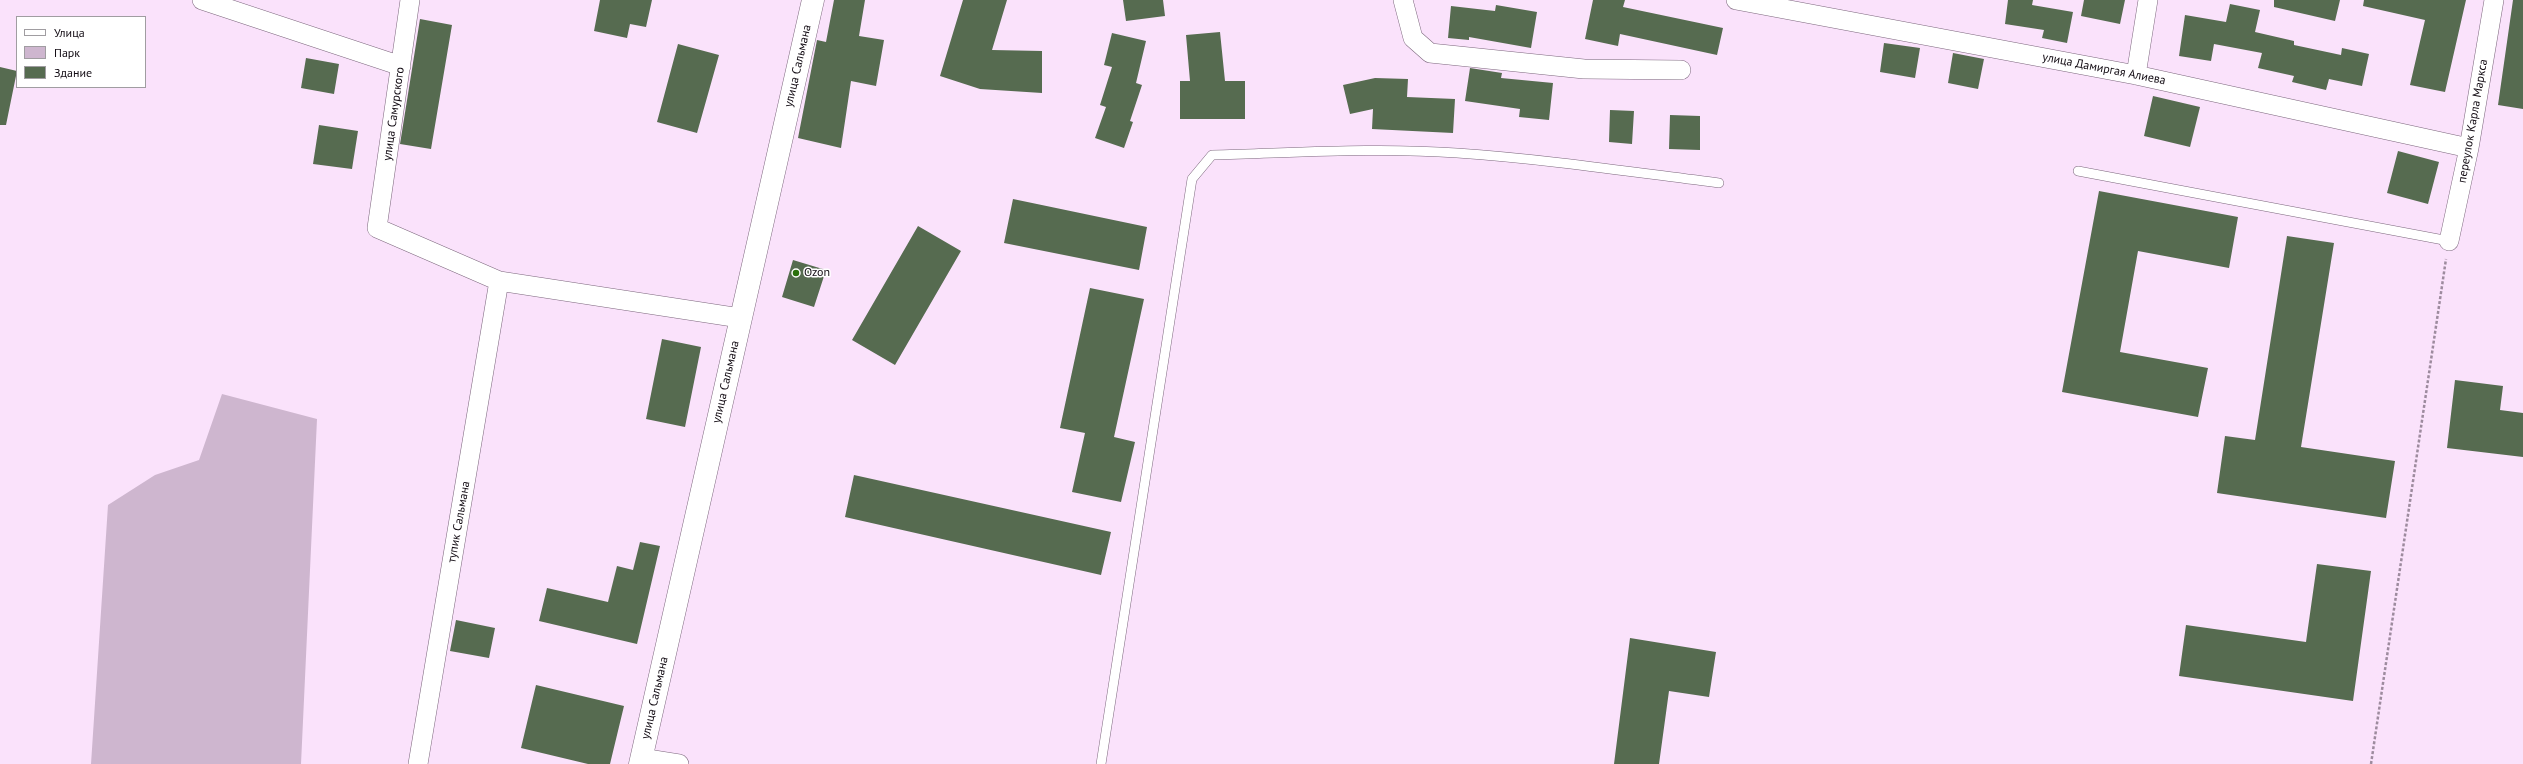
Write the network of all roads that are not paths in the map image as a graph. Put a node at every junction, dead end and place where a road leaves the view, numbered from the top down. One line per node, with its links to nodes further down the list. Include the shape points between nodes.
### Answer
1 (202, 0): 8 (street)
2 (410, 0): 8 (street, улица Самурского)
3 (813, 0): 16 (main road, улица Сальмана)
4 (1403, 0): 9 (street, via 1413,38 1430,53 1584,69)
5 (1736, 0): 10 (street, улица Дамиргая Алиева)
6 (2148, 0): 10 (street)
7 (2494, 0): 11 (street, переулок Карла Маркса)
8 (401, 66): 15 (street, улица Самурского, via 377,228)
9 (1681, 70)
10 (2136, 74): 11 (street, улица Дамиргая Алиева)
11 (2469, 148): 14 (street, переулок Карла Маркса)
12 (2078, 170): 14 (lane)
13 (1719, 183): 20 (lane, via 1456,153 1377,151 1212,155 1192,179)
14 (2449, 241)
15 (499, 281): 16 (street); 18 (street, тупик Сальмана)
16 (740, 318): 17 (main road, улица Сальмана)
17 (640, 761): 19 (street)
18 (418, 764)
19 (679, 764)
20 (1101, 764)

